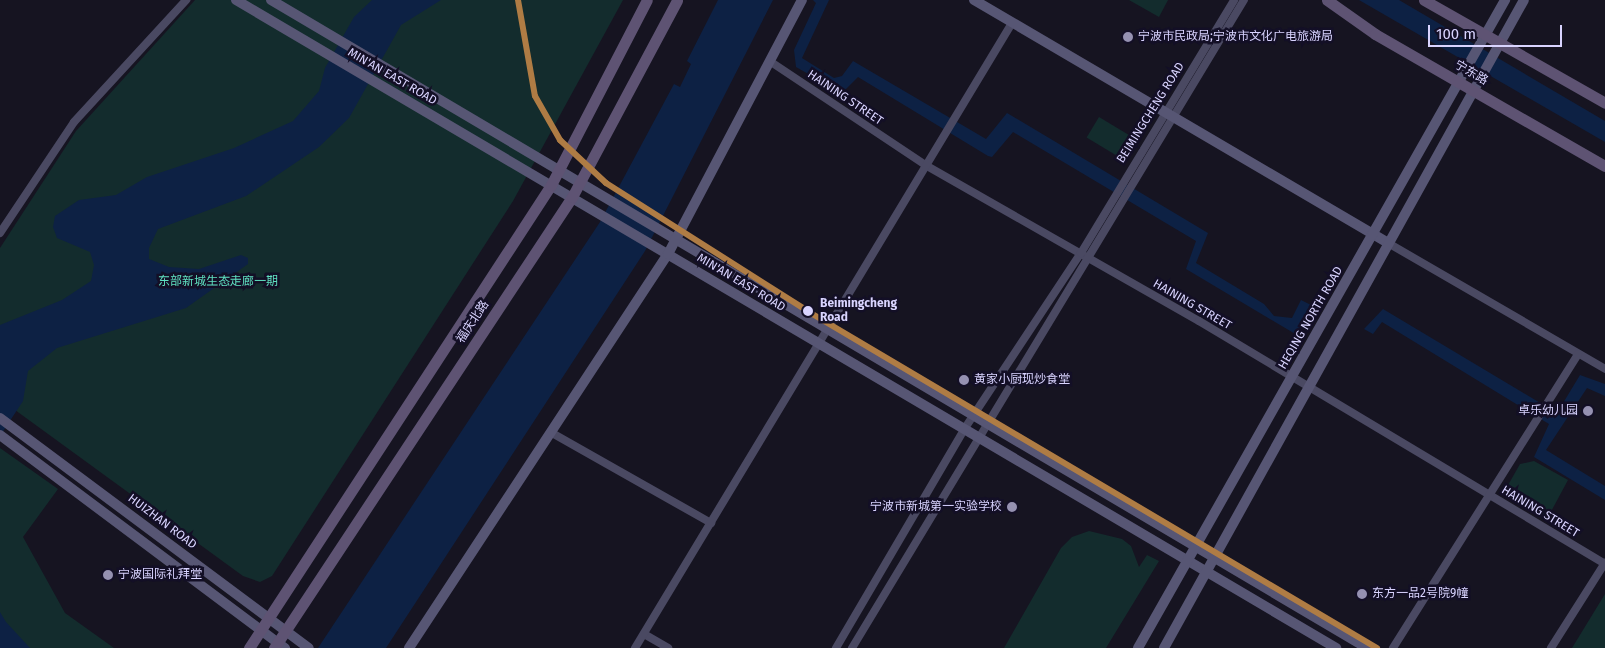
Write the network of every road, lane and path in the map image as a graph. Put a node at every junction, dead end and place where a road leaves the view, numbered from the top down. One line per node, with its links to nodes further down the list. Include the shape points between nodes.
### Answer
1 (186, 0): 28 (street, via 74,122)
2 (236, 0): 26 (main road, MIN'AN EAST ROAD)
3 (272, 0): 24 (main road, MIN'AN EAST ROAD)
4 (647, 0): 24 (main road, 福庆北路)
5 (677, 0): 25 (main road, 福庆北路)
6 (802, 0): 17 (main road)
7 (974, 0): 14 (main road)
8 (1234, 0): 21 (street, BEIMINGCHENG ROAD)
9 (1244, 0): 21 (street, BEIMINGCHENG ROAD)
10 (1327, 0): 18 (main road, 宁东路, via 1374,34)
11 (1424, 0): 15 (main road)
12 (1505, 0): 15 (main road, HEQING NORTH ROAD)
13 (1524, 0): 16 (main road)
14 (1012, 23): 21 (main road); 22 (street)
15 (1487, 34): 16 (main road); 18 (main road, HEQING NORTH ROAD)
16 (1501, 42): 19 (main road); 20 (main road)
17 (770, 62): 22 (street, HAINING STREET); 30 (main road)
18 (1459, 82): 19 (main road, 宁东路); 29 (main road, HEQING NORTH ROAD)
19 (1474, 90): 23 (main road, 宁东路); 31 (main road)
20 (1605, 103)
21 (1167, 115): 29 (main road); 32 (street, BEIMINGCHENG ROAD); 34 (street, BEIMINGCHENG ROAD)
22 (928, 166): 32 (street, HAINING STREET); 35 (street)
23 (1605, 166)
24 (560, 171): 25 (main road, MIN'AN EAST ROAD); 26 (main road, 福庆北路)
25 (580, 182): 27 (main road, 福庆北路); 30 (main road, MIN'AN EAST ROAD)
26 (551, 185): 27 (main road, MIN'AN EAST ROAD); 55 (main road, 福庆北路)
27 (572, 197): 33 (main road, MIN'AN EAST ROAD); 57 (main road, 福庆北路)
28 (0, 233)
29 (1373, 234): 31 (main road); 39 (main road, HEQING NORTH ROAD)
30 (677, 239): 33 (main road); 35 (main road, MIN'AN EAST ROAD)
31 (1388, 243): 37 (street); 40 (main road)
32 (1080, 253): 34 (street, HAINING STREET); 41 (street, BEIMINGCHENG ROAD)
33 (668, 254): 36 (main road, MIN'AN EAST ROAD); 45 (main road)
34 (1089, 258): 39 (street, HAINING STREET); 43 (street, BEIMINGCHENG ROAD)
35 (830, 329): 36 (street); 41 (main road, MIN'AN EAST ROAD)
36 (820, 346): 44 (main road, MIN'AN EAST ROAD); 49 (street)
37 (1578, 354): 38 (street); 48 (street)
38 (1605, 369)
39 (1292, 377): 40 (street, HAINING STREET); 50 (main road, HEQING NORTH ROAD)
40 (1309, 386): 48 (street, HAINING STREET); 51 (main road)
41 (974, 415): 43 (main road, MIN'AN EAST ROAD); 44 (street, BEIMINGCHENG ROAD)
42 (0, 418): 55 (main road, HUIZHAN ROAD)
43 (986, 421): 47 (street, BEIMINGCHENG ROAD); 50 (main road, MIN'AN EAST ROAD)
44 (965, 428): 47 (main road, MIN'AN EAST ROAD); 65 (street, BEIMINGCHENG ROAD)
45 (552, 433): 49 (street); 62 (main road)
46 (0, 435): 56 (main road)
47 (977, 436): 52 (main road, MIN'AN EAST ROAD); 66 (street, BEIMINGCHENG ROAD)
48 (1489, 494): 53 (street, HAINING STREET); 71 (street)
49 (711, 523): 58 (street)
50 (1196, 546): 51 (main road, MIN'AN EAST ROAD); 52 (main road, HEQING NORTH ROAD)
51 (1214, 556): 54 (main road); 70 (main road, MIN'AN EAST ROAD)
52 (1188, 560): 54 (main road, MIN'AN EAST ROAD); 67 (main road, HEQING NORTH ROAD)
53 (1605, 564): 72 (street)
54 (1208, 571): 68 (main road); 69 (main road, MIN'AN EAST ROAD)
55 (269, 618): 56 (main road, 福庆北路); 57 (main road, HUIZHAN ROAD)
56 (260, 629): 59 (main road); 60 (main road, 福庆北路)
57 (286, 630): 59 (main road, 福庆北路); 61 (main road, HUIZHAN ROAD)
58 (644, 634): 63 (street); 64 (street)
59 (279, 646)
60 (249, 648)
61 (309, 648)
62 (409, 648)
63 (635, 648)
64 (668, 648)
65 (836, 648)
66 (852, 648)
67 (1138, 648)
68 (1164, 648)
69 (1336, 648)
70 (1367, 648)
71 (1393, 648)
72 (1551, 648)

